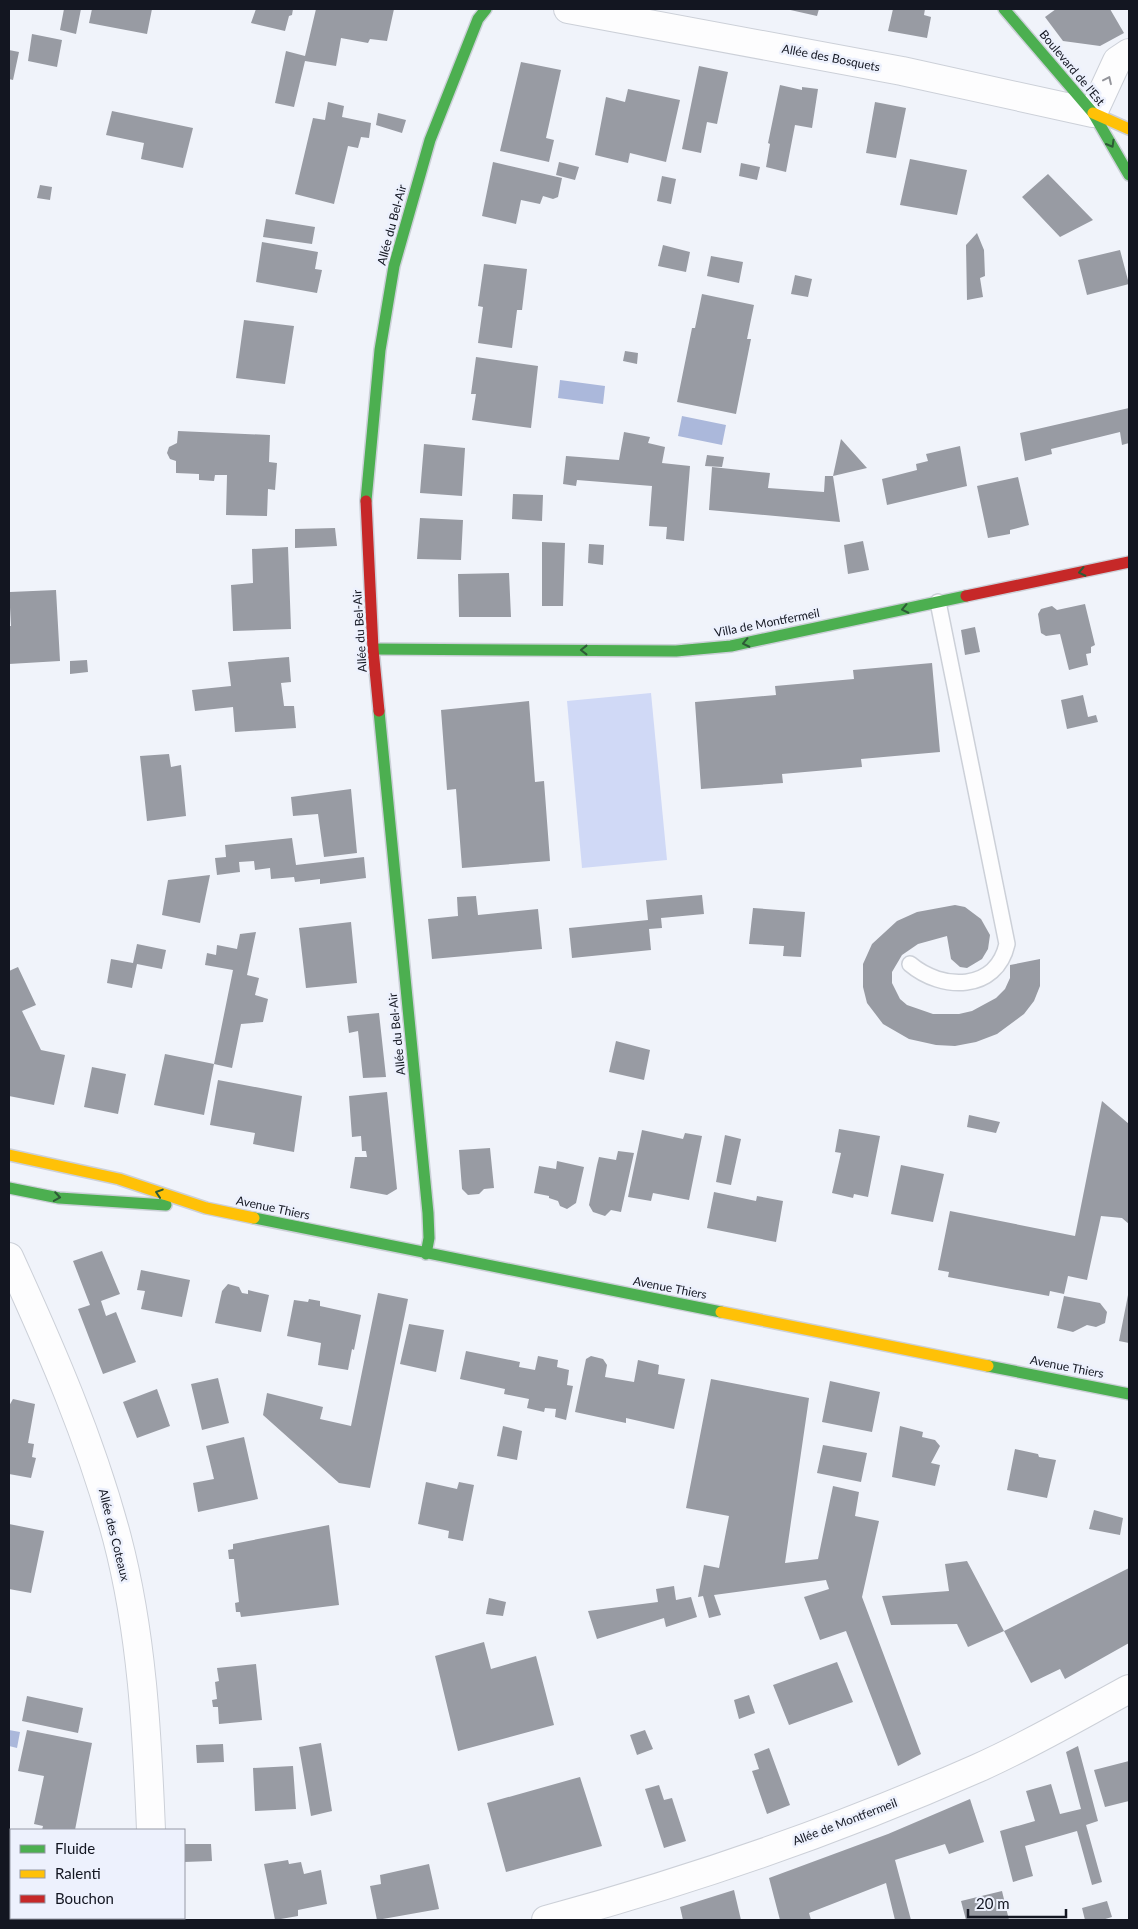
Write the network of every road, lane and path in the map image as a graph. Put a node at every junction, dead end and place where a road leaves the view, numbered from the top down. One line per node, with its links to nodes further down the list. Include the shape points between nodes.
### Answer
1 (568, 9): 5 (street, Allée des Bosquets, via 902,71)
2 (1004, 9): 5 (street, Boulevard de l'Est)
3 (478, 12): 10 (street, Allée du Bel-Air, via 430,140 394,266 380,350 366,495)
4 (1129, 53): 5 (street, one-way to 4, via 1117,61)
5 (1093, 113): 6 (street); 7 (street, Boulevard de l'Est, one-way to 7)
6 (1129, 129)
7 (1129, 175)
8 (1129, 562): 9 (street, Villa de Montfermeil, one-way to 9)
9 (938, 602): 10 (street, Villa de Montfermeil, one-way to 10, via 731,646 702,649); 11 (lane, via 1007,944 994,969 976,980 941,982)
10 (374, 650): 15 (street, Allée du Bel-Air, via 428,1213)
11 (910, 964)
12 (9, 1155): 14 (street, Avenue Thiers, one-way to 12, via 119,1179)
13 (9, 1188): 14 (street, Avenue Thiers, one-way to 14, via 59,1198)
14 (206, 1208): 15 (street, Avenue Thiers)
15 (426, 1254): 17 (street, Avenue Thiers)
16 (9, 1256): 19 (street, Allée des Coteaux, via 81,1421 118,1541 142,1677)
17 (1129, 1394)
18 (1129, 1689): 20 (street, Allée de Montfermeil, via 980,1768 896,1803 706,1873)
19 (151, 1829)
20 (546, 1920)

